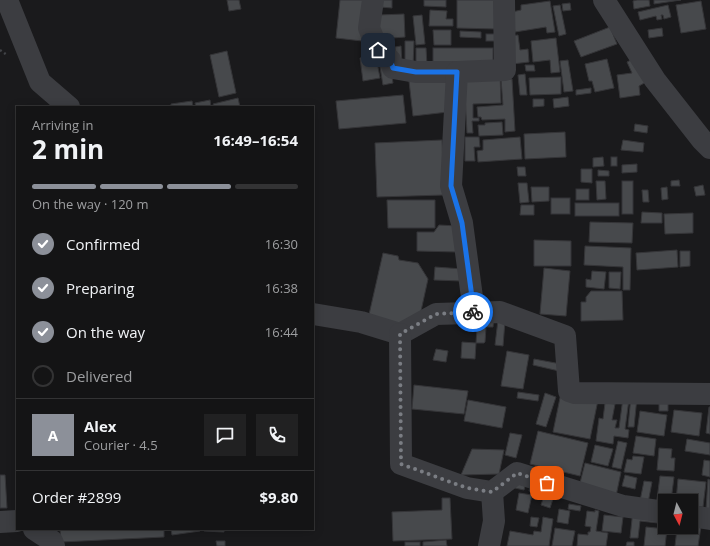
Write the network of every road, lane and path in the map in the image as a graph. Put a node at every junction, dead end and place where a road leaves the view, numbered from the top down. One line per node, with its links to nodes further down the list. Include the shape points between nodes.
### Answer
1 (7, 0): 6 (street, via 40,82)
2 (373, 0): 5 (street, via 369,28 378,50 390,60 393,68 416,72)
3 (504, 0): 5 (street, via 505,70)
4 (604, 0): 7 (street, via 655,80)
5 (457, 72): 8 (street, via 451,186 462,223)
6 (68, 106)
7 (710, 148)
8 (474, 312): 10 (street, via 436,314); 11 (street, via 500,312 565,336 569,391)
9 (314, 314): 10 (street, via 361,322)
10 (400, 334): 12 (street, via 401,464 467,488)
11 (710, 394)
12 (492, 492): 13 (street, via 517,473 623,506); 20 (street, via 494,521)
13 (658, 511)
14 (698, 517): 15 (street)
15 (710, 519)
16 (16, 521): 17 (street)
17 (0, 522)
18 (36, 530): 19 (street, via 52,541)
19 (54, 546)
20 (488, 546)

